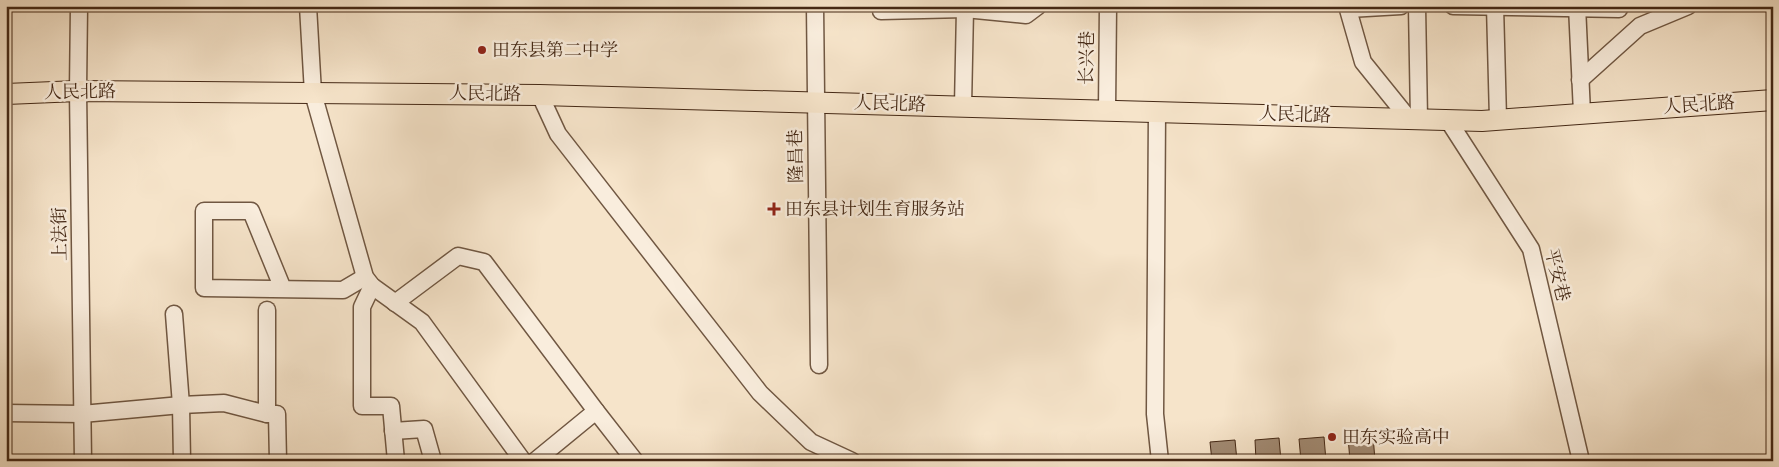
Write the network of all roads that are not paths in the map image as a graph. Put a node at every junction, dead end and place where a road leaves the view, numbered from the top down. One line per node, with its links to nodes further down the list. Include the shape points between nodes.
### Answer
1 (78, 6): 17 (street, 上法街)
2 (308, 6): 18 (street)
3 (815, 6): 22 (street, 隆昌巷)
4 (881, 6): 14 (street, via 881,11)
5 (1038, 6): 14 (street, via 1026,15)
6 (1108, 6): 24 (street, 长兴巷)
7 (1401, 6): 13 (street)
8 (1417, 6): 27 (street)
9 (1453, 6): 11 (street)
10 (1688, 6): 16 (street, via 1640,26)
11 (1496, 7): 12 (street); 28 (street)
12 (1577, 7): 15 (street); 16 (street)
13 (1348, 8): 27 (street, via 1363,62)
14 (965, 9): 23 (street)
15 (1619, 9)
16 (1580, 80): 26 (street)
17 (78, 91): 18 (main road, 人民北路); 19 (main road, 人民北路); 39 (street, 上法街)
18 (314, 93): 20 (main road, 人民北路); 30 (street)
19 (6, 94)
20 (540, 94): 22 (main road, 人民北路); 50 (street, via 558,134 760,393 812,442)
21 (1773, 100): 26 (main road, 人民北路)
22 (816, 102): 23 (main road, 人民北路); 35 (street, 隆昌巷)
23 (963, 106): 24 (main road, 人民北路)
24 (1107, 110): 25 (main road, 人民北路)
25 (1157, 112): 27 (main road, 人民北路); 51 (street, via 1154,414)
26 (1582, 113): 28 (main road, 人民北路)
27 (1414, 119): 29 (main road, 人民北路)
28 (1498, 119): 29 (main road, 人民北路)
29 (1448, 120): 52 (street, 平安巷, via 1531,249)
30 (368, 281): 31 (street, via 343,290); 32 (street); 41 (street, via 362,307 362,406 391,406)
31 (283, 289): 31 (street, via 204,288 204,211 250,211)
32 (395, 303): 37 (street, via 458,256 484,262); 47 (street, via 422,322)
33 (267, 310): 40 (street)
34 (174, 314): 36 (street)
35 (819, 365)
36 (180, 405): 39 (street); 40 (street, via 224,404); 43 (street)
37 (596, 411): 48 (street); 49 (street)
38 (6, 413): 39 (street)
39 (82, 414): 42 (street, 上法街)
40 (268, 414): 44 (street, via 277,414)
41 (393, 431): 45 (street); 46 (street, via 424,429)
42 (83, 461)
43 (182, 461)
44 (278, 461)
45 (396, 461)
46 (433, 461)
47 (524, 461)
48 (535, 461)
49 (635, 461)
50 (852, 461)
51 (1160, 461)
52 (1580, 461)

